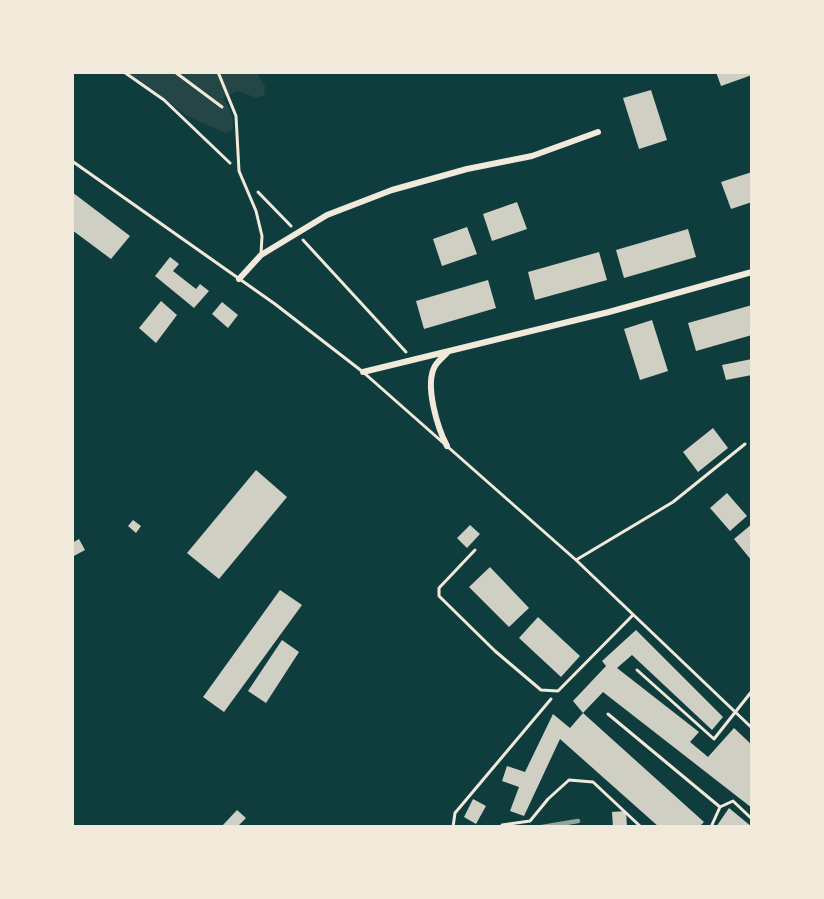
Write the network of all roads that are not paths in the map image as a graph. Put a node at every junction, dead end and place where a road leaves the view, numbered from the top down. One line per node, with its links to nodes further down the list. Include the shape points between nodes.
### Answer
1 (218, 72): 4 (lane, via 237,121 239,171 256,211 262,236)
2 (598, 132): 4 (street, via 532,156 392,190 327,215)
3 (72, 161): 6 (lane)
4 (261, 255): 6 (street)
5 (752, 272): 7 (street)
6 (239, 279): 8 (lane)
7 (449, 351): 8 (street); 10 (street, via 434,366 432,381 439,430)
8 (363, 372): 10 (lane)
9 (745, 444): 12 (lane, via 673,502)
10 (447, 446): 12 (lane)
11 (475, 550): 13 (lane, via 439,588 440,596 541,690 558,691)
12 (576, 560): 13 (lane)
13 (633, 615): 16 (lane)
14 (637, 670): 16 (lane, via 714,739)
15 (752, 691): 16 (lane)
16 (736, 713): 18 (lane)
17 (608, 714): 19 (lane)
18 (752, 728)
19 (720, 807): 20 (lane, via 732,801); 23 (lane)
20 (752, 819)
21 (502, 825): 22 (lane, via 530,821 569,780 593,782)
22 (641, 827)
23 (711, 827)

